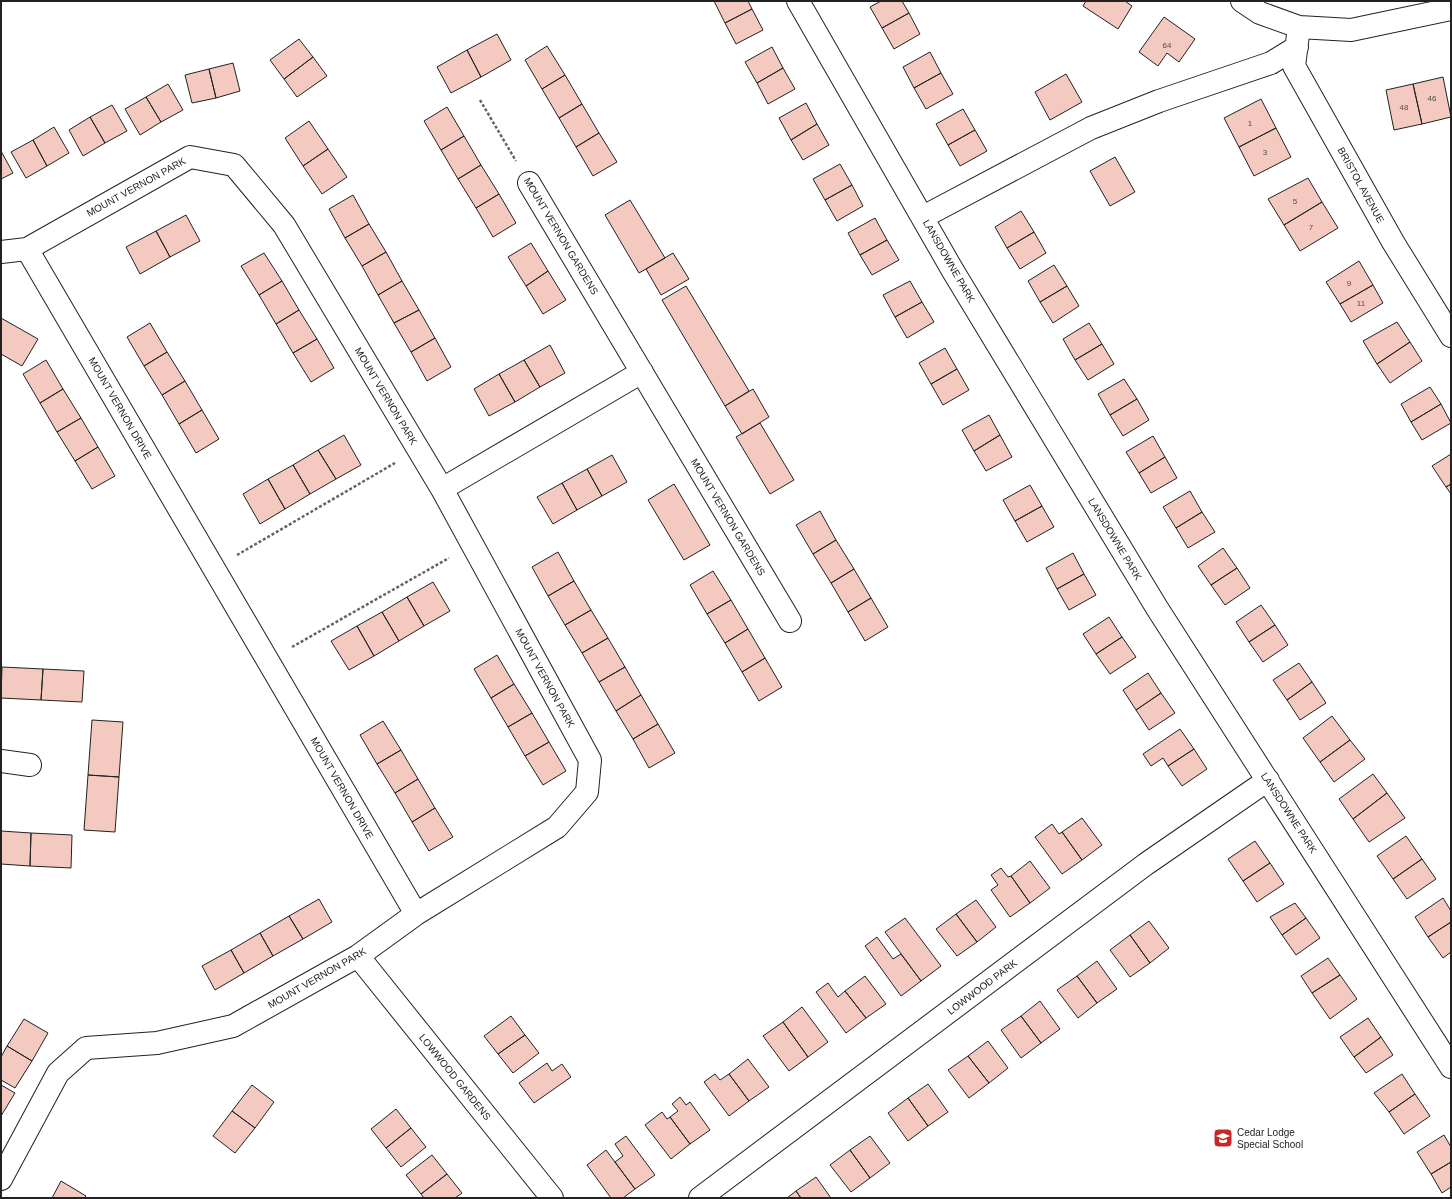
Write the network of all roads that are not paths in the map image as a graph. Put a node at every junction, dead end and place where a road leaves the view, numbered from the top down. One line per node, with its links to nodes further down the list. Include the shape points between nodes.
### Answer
1 (798, 1): 6 (street, LANSDOWNE PARK)
2 (1242, 1): 4 (street)
3 (1451, 9): 4 (street, via 1351,30)
4 (1298, 37): 6 (street, via 1271,63 1159,101 1091,128); 9 (street, BRISTOL AVENUE, via 1294,66 1393,242)
5 (529, 183): 10 (street, MOUNT VERNON GARDENS)
6 (923, 217): 15 (street, LANSDOWNE PARK, via 1157,608)
7 (27, 249): 8 (street, MOUNT VERNON PARK); 11 (street, MOUNT VERNON PARK, via 190,157 234,165 284,225); 16 (street, MOUNT VERNON DRIVE)
8 (1, 252)
9 (1451, 336)
10 (642, 372): 11 (street); 12 (street, MOUNT VERNON GARDENS)
11 (442, 489): 16 (street, MOUNT VERNON PARK, via 590,760 587,792 558,827)
12 (790, 621)
13 (1, 761): 14 (street)
14 (30, 765)
15 (1268, 780): 18 (street, LANSDOWNE PARK); 21 (street, LOWWOOD PARK, via 1146,864)
16 (416, 914): 17 (street, MOUNT VERNON PARK)
17 (358, 956): 19 (street, MOUNT VERNON PARK, via 233,1026 157,1043 86,1048 58,1073); 20 (street, LOWWOOD GARDENS)
18 (1451, 1066)
19 (1, 1179)
20 (552, 1198)
21 (700, 1198)

